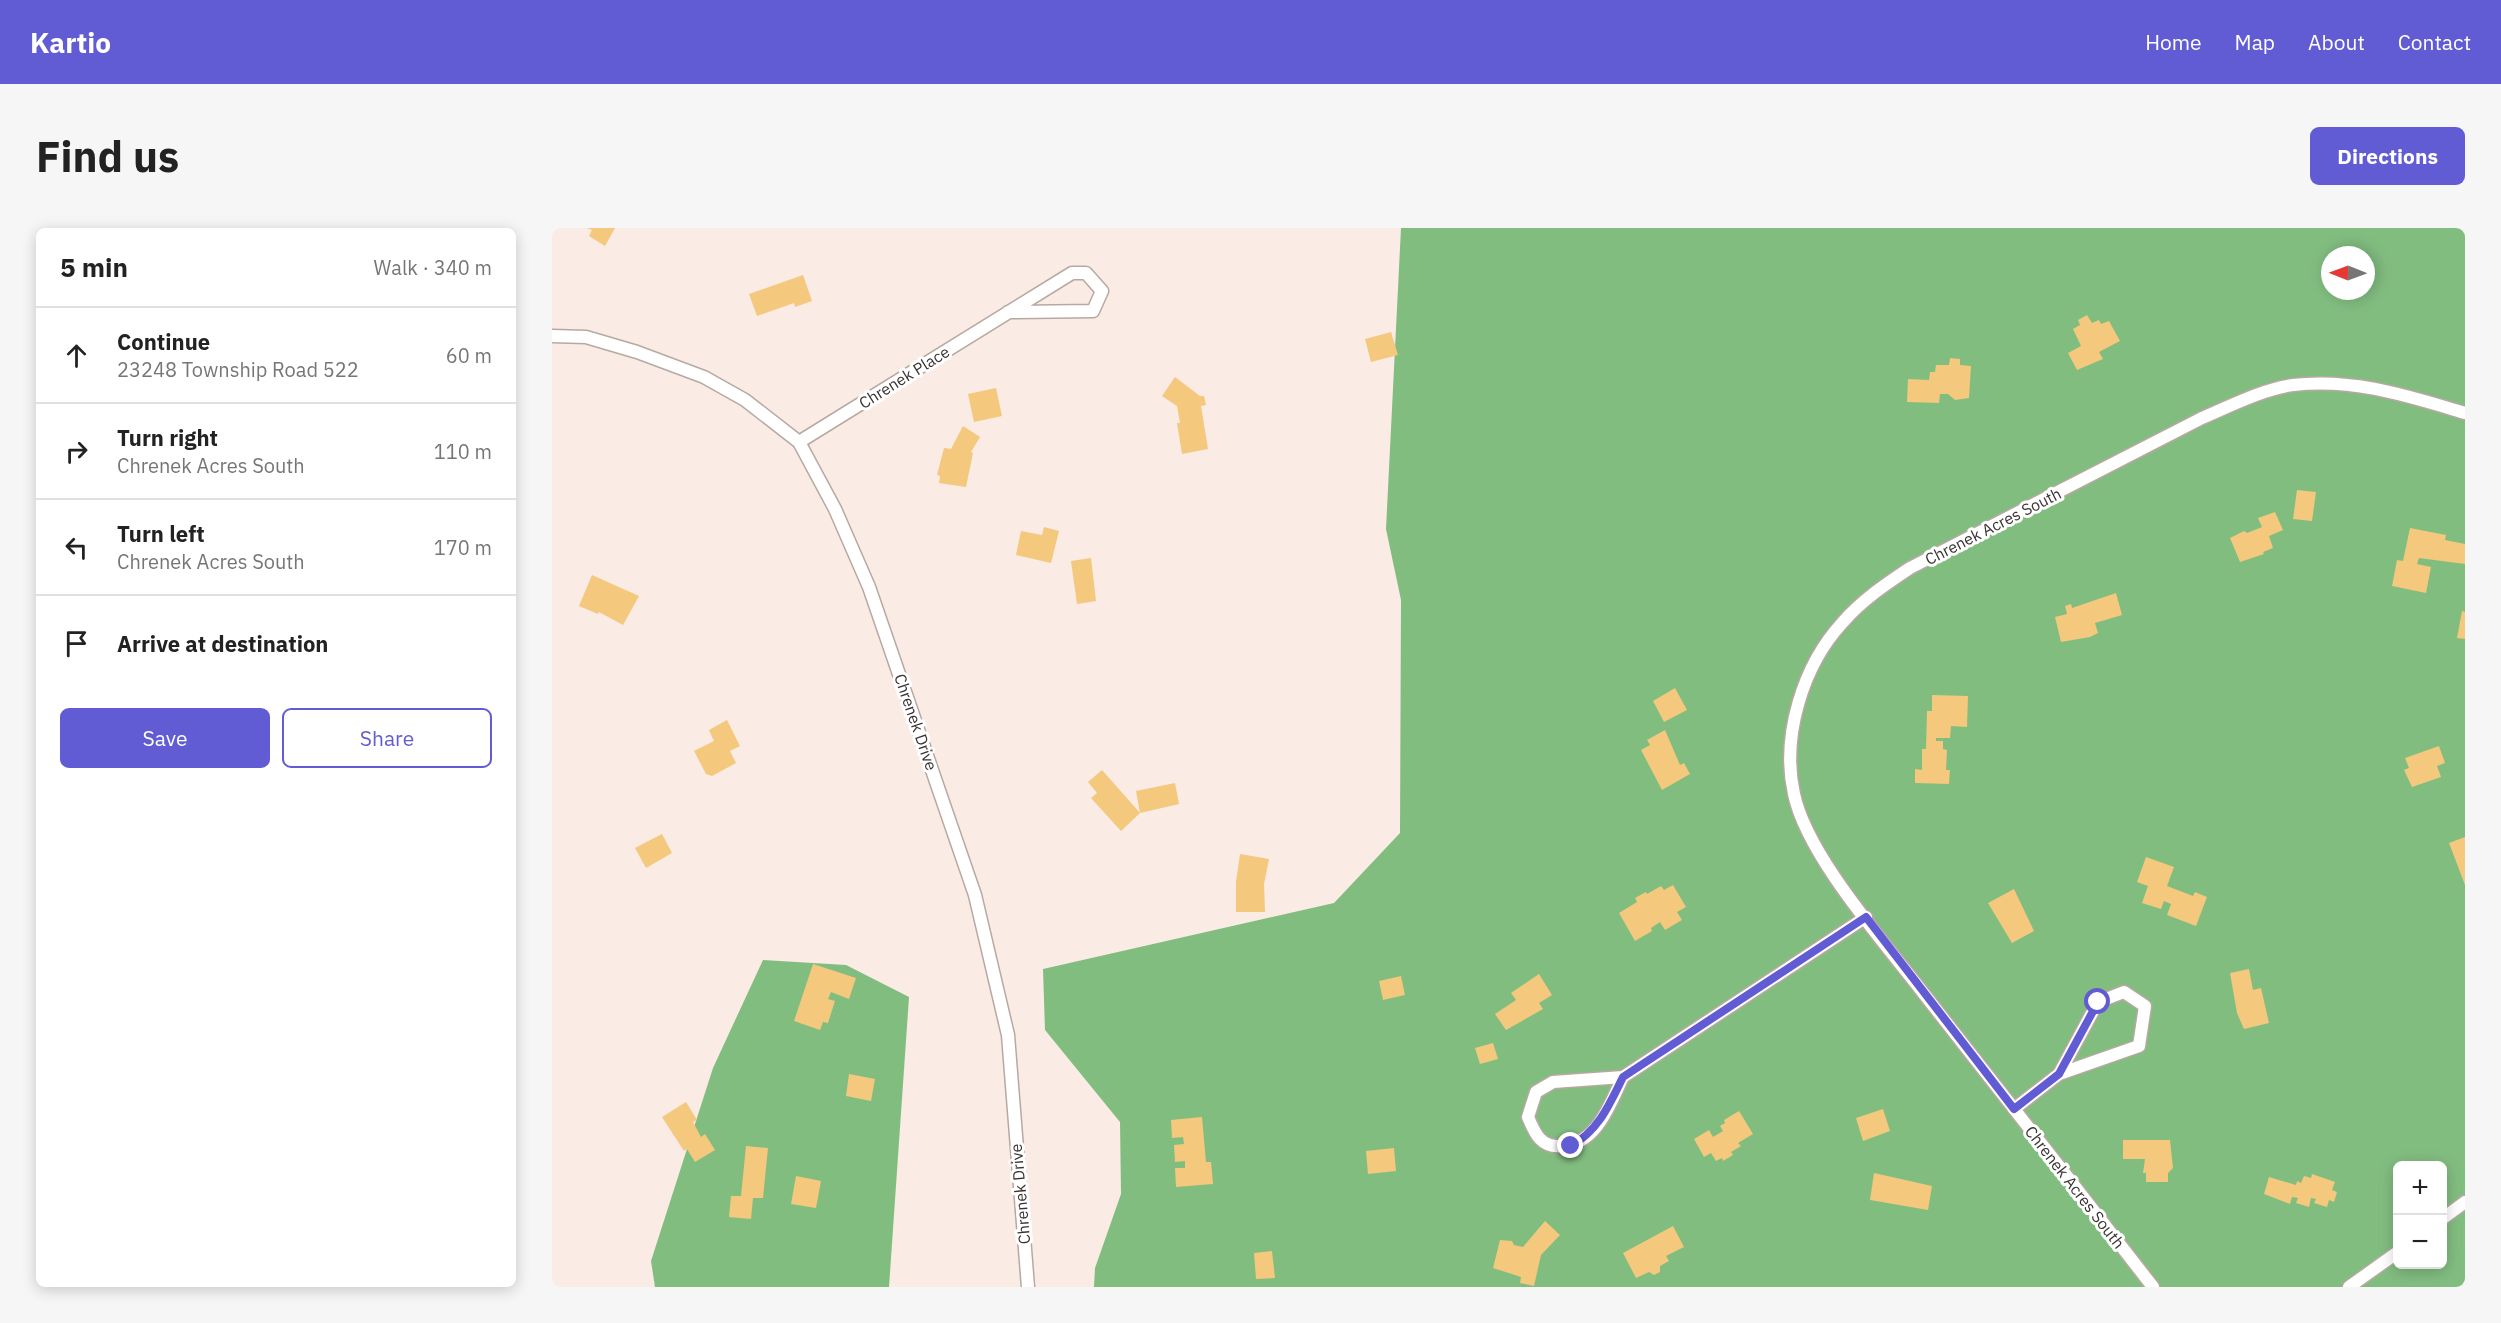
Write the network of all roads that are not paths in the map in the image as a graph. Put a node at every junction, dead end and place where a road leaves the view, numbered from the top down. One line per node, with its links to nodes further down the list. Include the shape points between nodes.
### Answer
1 (1008, 312): 1 (street, Chrenek Place, via 1093,311 1102,291 1086,273 1072,273); 4 (street, Chrenek Place)
2 (552, 336): 4 (street, Chrenek Drive, via 586,337 705,377 745,400)
3 (2465, 413): 5 (street, Chrenek Acres South, via 2383,388 2283,388 2202,418 1910,568 1875,591 1821,650 1793,722 1791,749 1793,794 1810,838)
4 (800, 442): 12 (street, Chrenek Drive, via 869,586 975,895 1008,1035)
5 (1866, 917): 7 (street); 8 (street, Chrenek Acres South)
6 (2059, 1074): 6 (street, via 2139,1046 2145,1006 2124,993 2098,1002); 8 (street)
7 (1623, 1077): 7 (street, via 1554,1082 1536,1092 1528,1117 1537,1139 1553,1147 1571,1146 1587,1137 1603,1118)
8 (2014, 1109): 13 (street, Chrenek Acres South)
9 (2465, 1202): 10 (street)
10 (2447, 1215)
11 (2393, 1255): 14 (street)
12 (1028, 1287)
13 (2153, 1287)
14 (2349, 1287)

